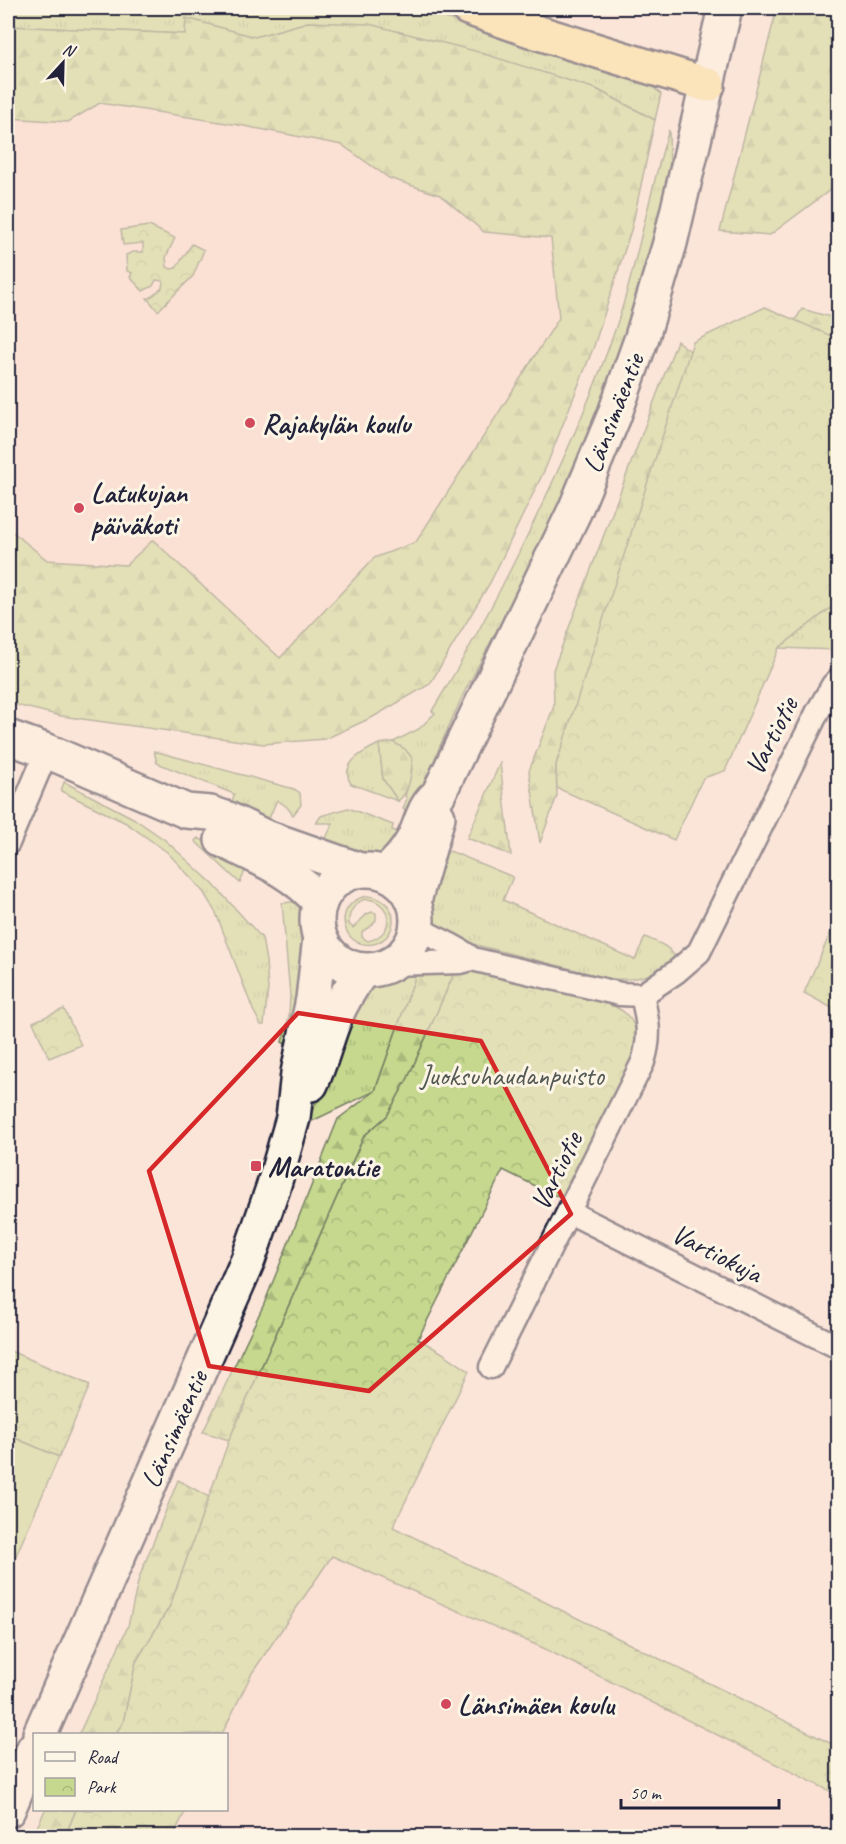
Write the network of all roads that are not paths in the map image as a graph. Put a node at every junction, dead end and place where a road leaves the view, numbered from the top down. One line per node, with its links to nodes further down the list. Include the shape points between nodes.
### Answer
1 (468, 8): 3 (highway)
2 (725, 8): 3 (main road, Länsimäentie)
3 (708, 85): 7 (main road, Länsimäentie, via 660,278 614,416 575,510)
4 (838, 680): 16 (street, Vartiotie, via 818,711 699,952)
5 (8, 737): 6 (main road)
6 (47, 751): 8 (main road); 9 (street)
7 (438, 795): 10 (main road, Länsimäentie, via 396,863); 12 (main road, Länsimäentie, via 441,808)
8 (186, 811): 10 (main road, via 210,813 263,836); 11 (main road, via 202,830 294,877)
9 (8, 843)
10 (372, 872): 11 (main road, via 340,878); 12 (main road, via 402,884)
11 (320, 903): 13 (main road)
12 (415, 914): 14 (street, via 430,936); 15 (main road, via 414,939 408,949 400,958)
13 (320, 937): 15 (main road, via 327,949 349,966); 17 (main road, Länsimäentie)
14 (472, 960): 15 (street); 16 (street, via 620,994)
15 (376, 967): 17 (main road, Länsimäentie, via 353,983 319,1067)
16 (642, 995): 18 (street, Vartiotie, via 649,1034 643,1062)
17 (293, 1118): 21 (main road, Länsimäentie, via 249,1260)
18 (569, 1212): 19 (street, Vartiokuja); 20 (street, Vartiotie)
19 (838, 1347)
20 (491, 1367)
21 (40, 1733)
22 (33, 1750): 23 (main road)
23 (8, 1810)

